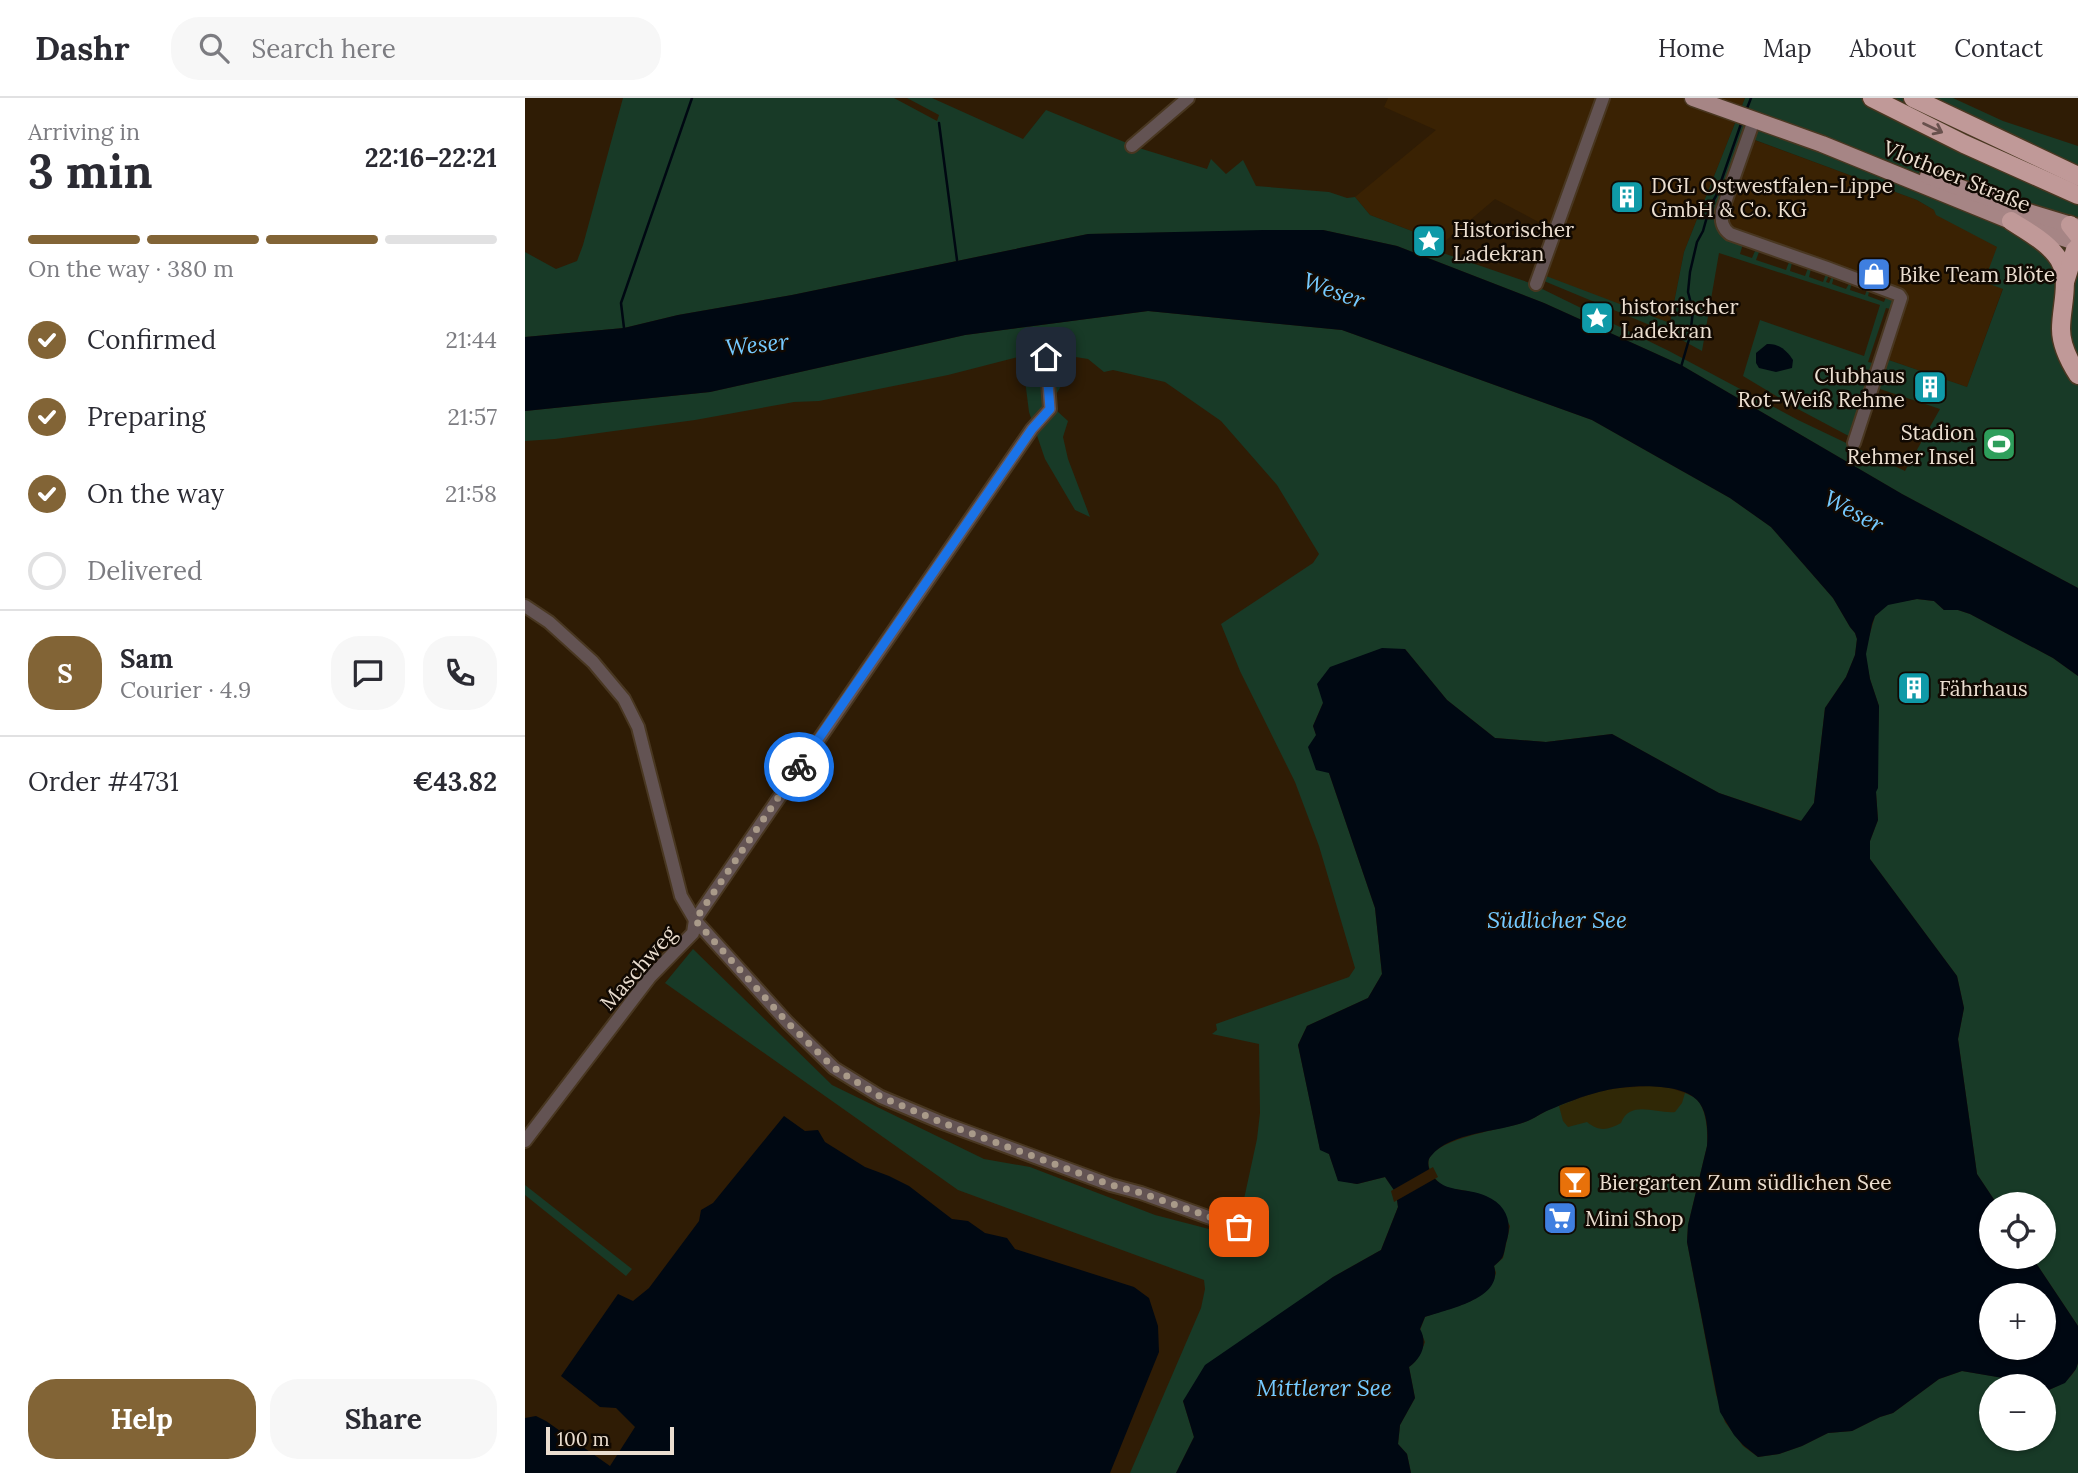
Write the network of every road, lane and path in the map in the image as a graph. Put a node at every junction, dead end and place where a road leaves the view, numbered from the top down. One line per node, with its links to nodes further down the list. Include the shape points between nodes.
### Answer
1 (1188, 98): 9 (street)
2 (1603, 98): 17 (street)
3 (1693, 98): 6 (main road, Vlothoer Straße)
4 (1871, 98): 12 (highway, one-way to 12)
5 (1913, 98): 7 (highway)
6 (1754, 120): 8 (main road, Vlothoer Straße); 20 (street, via 1722,211 1725,230 1901,298)
7 (1977, 128): 10 (highway, via 2012,136); 11 (highway)
8 (1822, 144): 13 (main road, Vlothoer Straße); 14 (main road, Vlothoer Straße, via 1865,154)
9 (1132, 146)
10 (2078, 166)
11 (2078, 176)
12 (2078, 195)
13 (2011, 221): 15 (main road, Vlothoer Straße); 16 (highway, via 2054,253)
14 (2075, 229)
15 (2078, 245): 16 (highway)
16 (2074, 283): 19 (highway, via 2061,329 2064,348)
17 (1535, 284)
18 (1046, 357): 22 (street, Maschweg, via 1050,409)
19 (2078, 374)
20 (1854, 443)
21 (525, 607): 22 (street, via 549,621 624,699 638,727 681,896)
22 (695, 920): 23 (street, Maschweg, via 693,933 650,976); 24 (street, via 834,1068 881,1097)
23 (525, 1141)
24 (1241, 1229)

